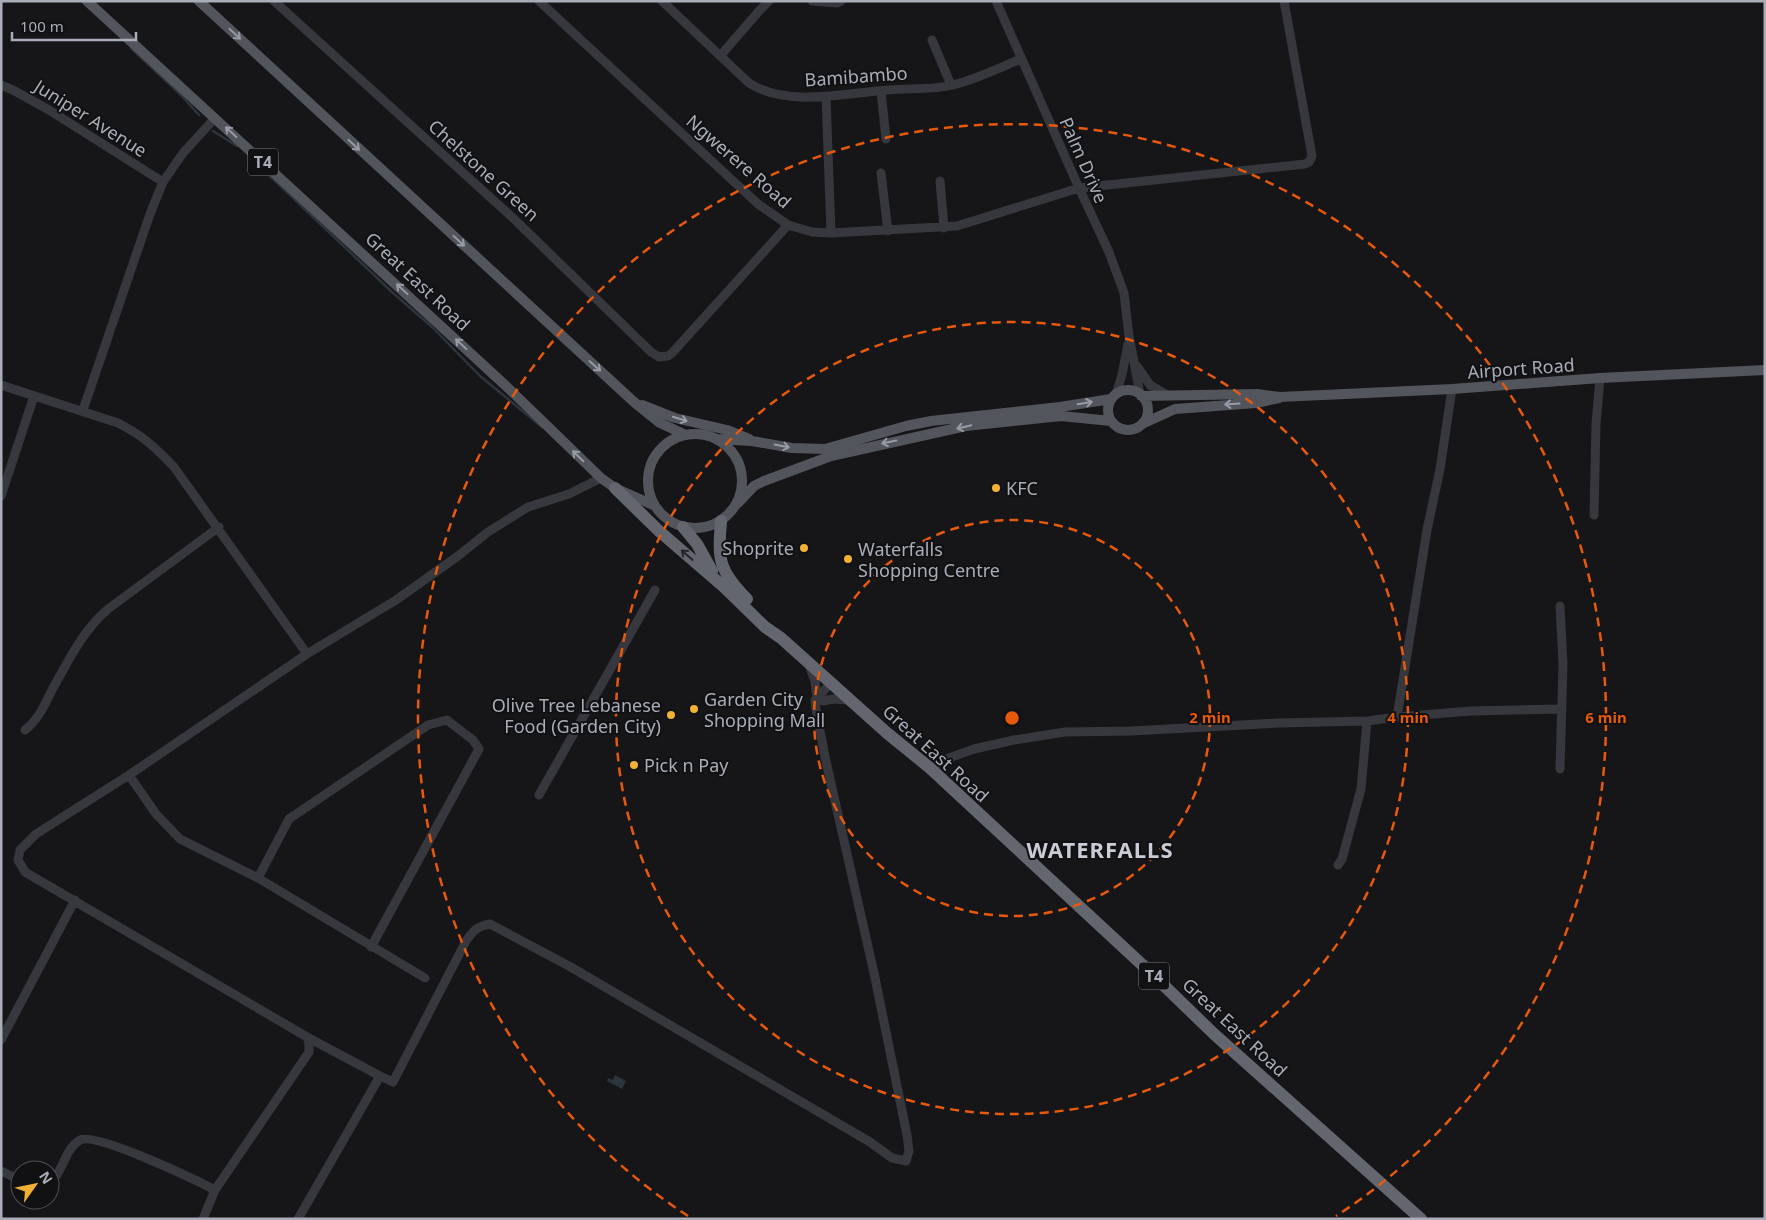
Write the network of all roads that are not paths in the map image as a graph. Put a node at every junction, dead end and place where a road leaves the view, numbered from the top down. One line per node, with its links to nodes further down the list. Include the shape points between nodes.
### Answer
1 (88, 1): 20 (main road, Great East Road / T4)
2 (199, 1): 41 (main road, one-way to 41)
3 (274, 1): 26 (street, Chelstone Green, via 513,218 656,356 668,356)
4 (539, 1): 26 (street, Ngwerere Road, via 758,204)
5 (662, 1): 12 (street, Bamibambo)
6 (769, 1): 12 (street)
7 (812, 1): 8 (street)
8 (841, 1)
9 (996, 1): 13 (street, Palm Drive)
10 (1284, 1): 25 (street, Ngwerere Road, via 1312,156 1309,162)
11 (932, 40): 16 (street)
12 (721, 55): 19 (street, Bamibambo, via 756,87 789,96)
13 (1021, 58): 16 (street, Bamibambo, via 971,80); 25 (street, Palm Drive)
14 (1, 79): 17 (street)
15 (1, 85): 17 (street, Juniper Avenue)
16 (951, 85): 18 (street, Bamibambo)
17 (13, 90): 24 (street, Juniper Avenue)
18 (880, 91): 19 (street, Bamibambo); 21 (street)
19 (826, 97): 29 (street)
20 (215, 118): 24 (street, via 183,153); 48 (main road, Great East Road / T4, one-way to 20)
21 (886, 139)
22 (881, 173): 28 (street)
23 (940, 181): 27 (street)
24 (163, 182): 42 (street)
25 (1078, 188): 27 (street, Ngwerere Road, via 969,224); 30 (street, Palm Drive, via 1109,252 1124,293)
26 (788, 225): 29 (street, Ngwerere Road)
27 (944, 228): 28 (street, Ngwerere Road)
28 (888, 231): 29 (street, Ngwerere Road)
29 (831, 233)
30 (1129, 336): 31 (street, Palm Drive); 39 (street, Palm Drive, via 1122,375)
31 (1132, 352): 36 (street, Palm Drive); 37 (street, Palm Drive, via 1138,370 1150,385)
32 (1765, 370): 33 (main road, Airport Road)
33 (1600, 378): 35 (main road, Airport Road); 53 (street)
34 (1, 385): 38 (street)
35 (1452, 389): 40 (main road, Airport Road); 67 (street)
36 (1141, 395): 37 (main road, Airport Road); 39 (main road, via 1130,390); 44 (main road, via 1148,412)
37 (1167, 395): 40 (main road, Airport Road, via 1256,394)
38 (34, 396): 42 (street); 50 (street)
39 (1114, 397): 43 (main road, via 1108,413); 47 (main road, one-way to 39, via 792,448 825,449 931,421 1060,407)
40 (1280, 397): 44 (main road, Airport Road, one-way to 44, via 1256,403 1175,410)
41 (634, 402): 45 (main road, via 660,423); 47 (main road, one-way to 47, via 675,418 737,433)
42 (83, 410): 55 (street, via 133,430 150,442 174,467)
43 (1112, 421): 44 (main road, via 1124,430); 51 (main road, one-way to 51, via 1061,416 966,426 831,456 754,486)
44 (1142, 424)
45 (686, 435): 46 (main road); 52 (main road, via 670,442 657,455 649,471 648,488)
46 (716, 439): 47 (main road); 51 (main road, via 738,460 742,474)
47 (752, 441)
48 (601, 478): 49 (main road, Great East Road / T4); 61 (street, via 569,494 528,507 488,532 396,600)
49 (615, 488): 52 (main road, T4); 57 (highway, Great East Road, one-way to 49, via 658,531)
50 (1, 496)
51 (738, 503): 54 (main road)
52 (653, 505): 56 (main road, via 671,523)
53 (1594, 516)
54 (721, 521): 56 (main road, via 703,528); 60 (highway, Great East Road / T4, via 719,554 728,578 775,626)
55 (219, 527): 61 (street); 69 (street, via 94,622 69,659 35,722)
56 (683, 527): 57 (highway, Great East Road / T4)
57 (724, 587): 60 (highway, Great East Road / T4, via 764,627)
58 (655, 590): 73 (street)
59 (1560, 606): 66 (street)
60 (781, 638): 62 (highway, Great East Road / T4)
61 (307, 654): 72 (street)
62 (808, 663): 63 (highway, Great East Road / T4); 65 (street)
63 (833, 685): 64 (highway, Great East Road / T4); 65 (street)
64 (849, 700): 65 (street); 70 (highway, Great East Road / T4)
65 (818, 702): 81 (street, via 825,757 903,1116 909,1151 906,1160 892,1158 870,1142 569,966 490,924 475,928 466,941 393,1082)
66 (1561, 710): 67 (street, via 1471,711); 71 (street)
67 (1397, 717): 68 (street)
68 (1367, 721): 70 (street, via 1065,732 974,749); 74 (street, via 1361,789)
69 (25, 730)
70 (930, 768): 86 (highway, Great East Road / T4, via 1214,1034)
71 (1560, 769)
72 (129, 776): 75 (street, via 156,814 180,839); 76 (street, via 36,834 20,850 18,860 25,872)
73 (539, 795)
74 (1338, 865)
75 (258, 878): 77 (street); 77 (street, via 289,819 428,725 447,720 473,740 479,750)
76 (75, 900): 79 (street); 80 (street)
77 (371, 947): 78 (street)
78 (424, 978)
79 (307, 1037): 81 (street); 83 (street, via 308,1052)
80 (1, 1040)
81 (380, 1076): 85 (street)
82 (60, 1170): 83 (street, via 74,1144 90,1139 123,1149)
83 (215, 1190): 84 (street)
84 (203, 1219)
85 (298, 1219)
86 (1421, 1219)

